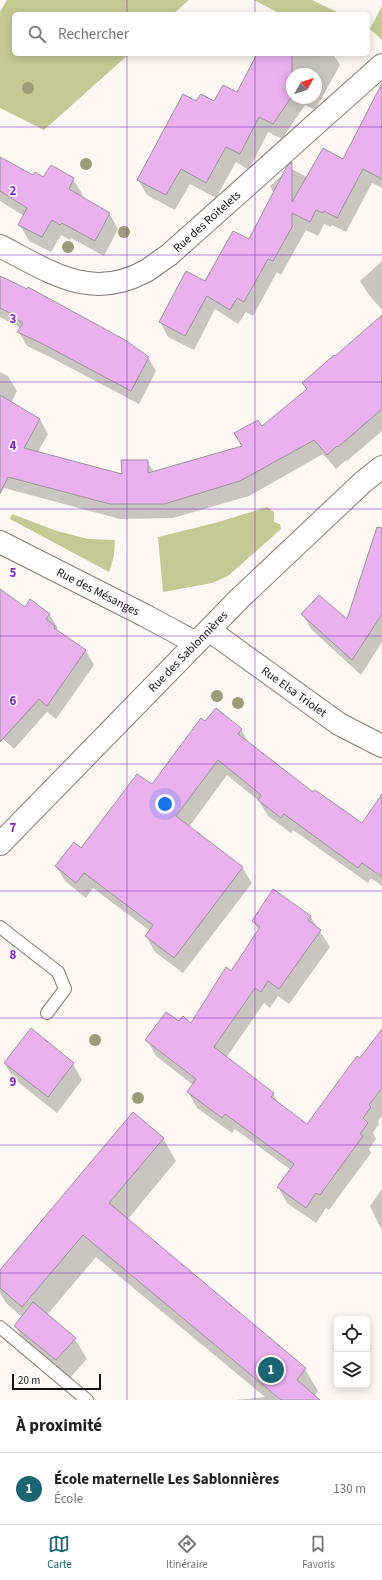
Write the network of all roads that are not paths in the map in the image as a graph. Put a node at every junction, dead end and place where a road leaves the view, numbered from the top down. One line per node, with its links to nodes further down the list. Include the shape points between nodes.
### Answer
1 (382, 65): 2 (street, Rue des Roitelets, via 169,255 146,271 115,283 95,285 62,278)
2 (0, 246)
3 (382, 467): 5 (street, Rue des Sablonnières, via 323,519)
4 (0, 542): 5 (street, Rue des Mésanges, via 137,612)
5 (203, 637): 6 (street, Rue Elsa Triolet, via 339,724); 7 (street, Rue des Sablonnières)
6 (382, 746)
7 (0, 844)
8 (0, 927): 9 (lane, via 58,972 65,988)
9 (47, 1013)
10 (0, 1326): 11 (lane)
11 (86, 1400)

